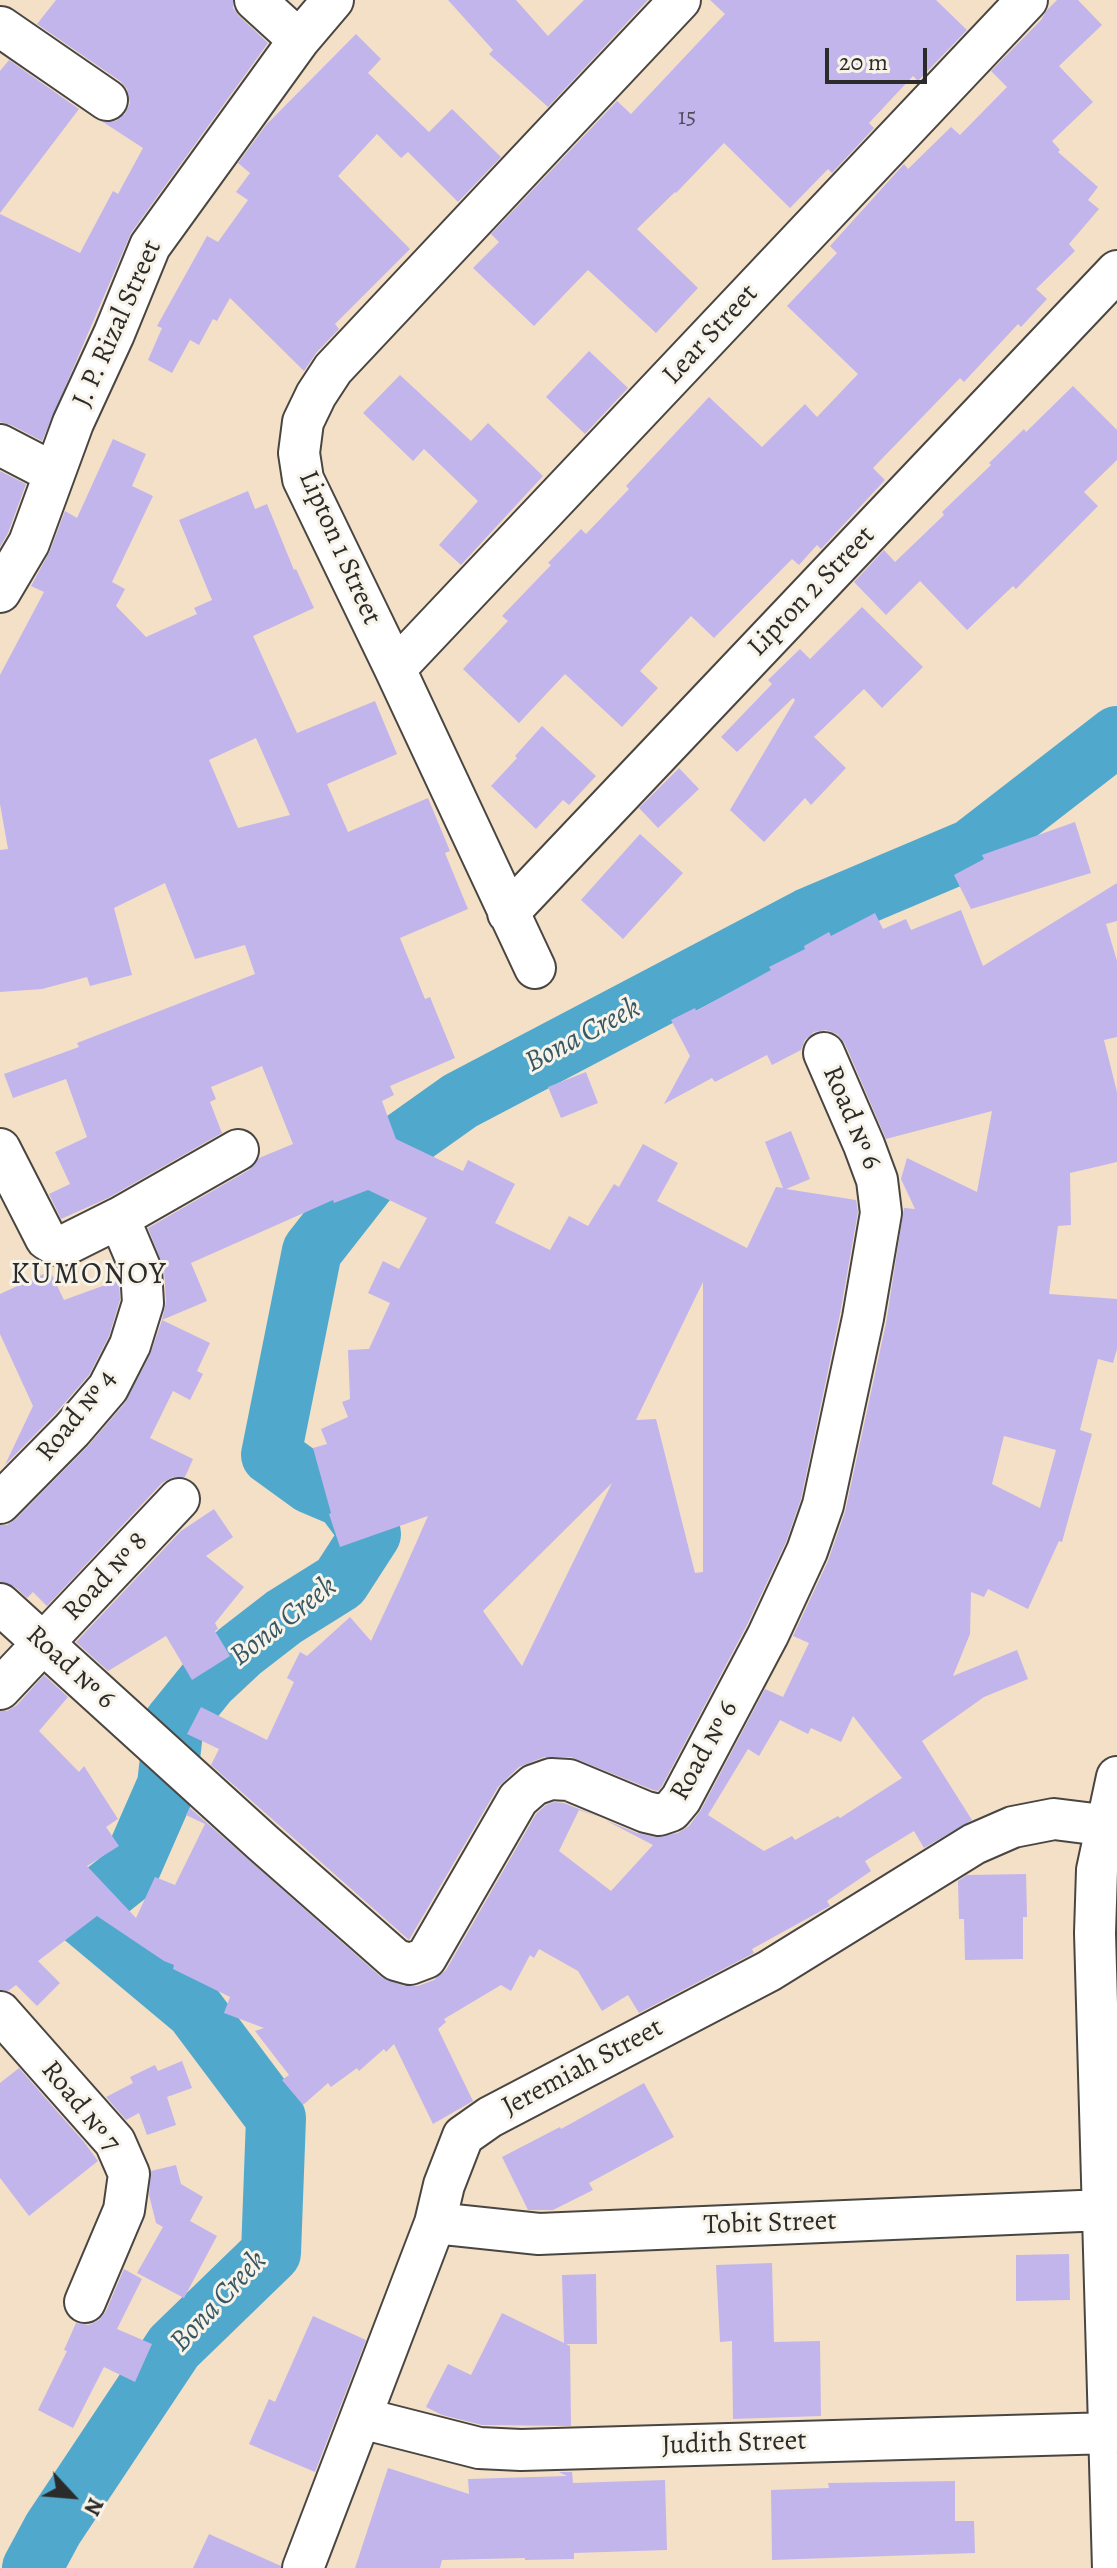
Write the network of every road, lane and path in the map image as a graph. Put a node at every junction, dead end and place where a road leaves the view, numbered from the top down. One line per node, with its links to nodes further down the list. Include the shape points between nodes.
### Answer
1 (255, 0): 6 (street)
2 (333, 0): 6 (street, J. P. Rizal Street)
3 (680, 0): 12 (street, Lipton 1 Street, via 333,369 303,422 303,479)
4 (1027, 0): 12 (street, Lear Street)
5 (8, 19): 7 (street)
6 (299, 40): 10 (street, J. P. Rizal Street, via 150,246)
7 (107, 100)
8 (1117, 271): 13 (street, Lipton 2 Street)
9 (0, 445): 10 (street)
10 (54, 473): 11 (street, J. P. Rizal Street, via 29,543)
11 (0, 592)
12 (395, 669): 13 (street, Lipton 1 Street)
13 (508, 913): 14 (street, Lipton 1 Street)
14 (535, 968)
15 (824, 1053): 22 (street, Road № 6, via 877,1180 881,1213 863,1318 826,1494 807,1551 768,1635 671,1811 646,1812 569,1780 534,1785 518,1799 426,1958 410,1964 396,1960)
16 (0, 1149): 18 (street, via 46,1239 56,1245)
17 (238, 1150): 18 (street)
18 (119, 1218): 20 (street, Road № 4, via 141,1270 143,1303 130,1345 108,1388)
19 (179, 1499): 22 (street, Road № 8)
20 (0, 1503)
21 (0, 1604): 22 (street, Road № 6)
22 (44, 1644): 23 (street, Road № 8)
23 (0, 1689)
24 (1117, 1777): 25 (street)
25 (1111, 1826): 27 (street, via 1097,1870 1095,1933); 28 (street, Jeremiah Street, via 1054,1819 1013,1827 974,1844 769,1971 490,2117 463,2136)
26 (0, 2012): 29 (street, Road № 7, via 115,2142 129,2174 124,2210)
27 (1104, 2210): 28 (street, Tobit Street, via 539,2234); 31 (street)
28 (435, 2223): 30 (street, Jeremiah Street)
29 (85, 2302)
30 (361, 2418): 31 (street, Judith Street, via 479,2448 521,2450); 32 (street, Jeremiah Street)
31 (1111, 2433): 33 (street)
32 (303, 2568)
33 (1113, 2568)

